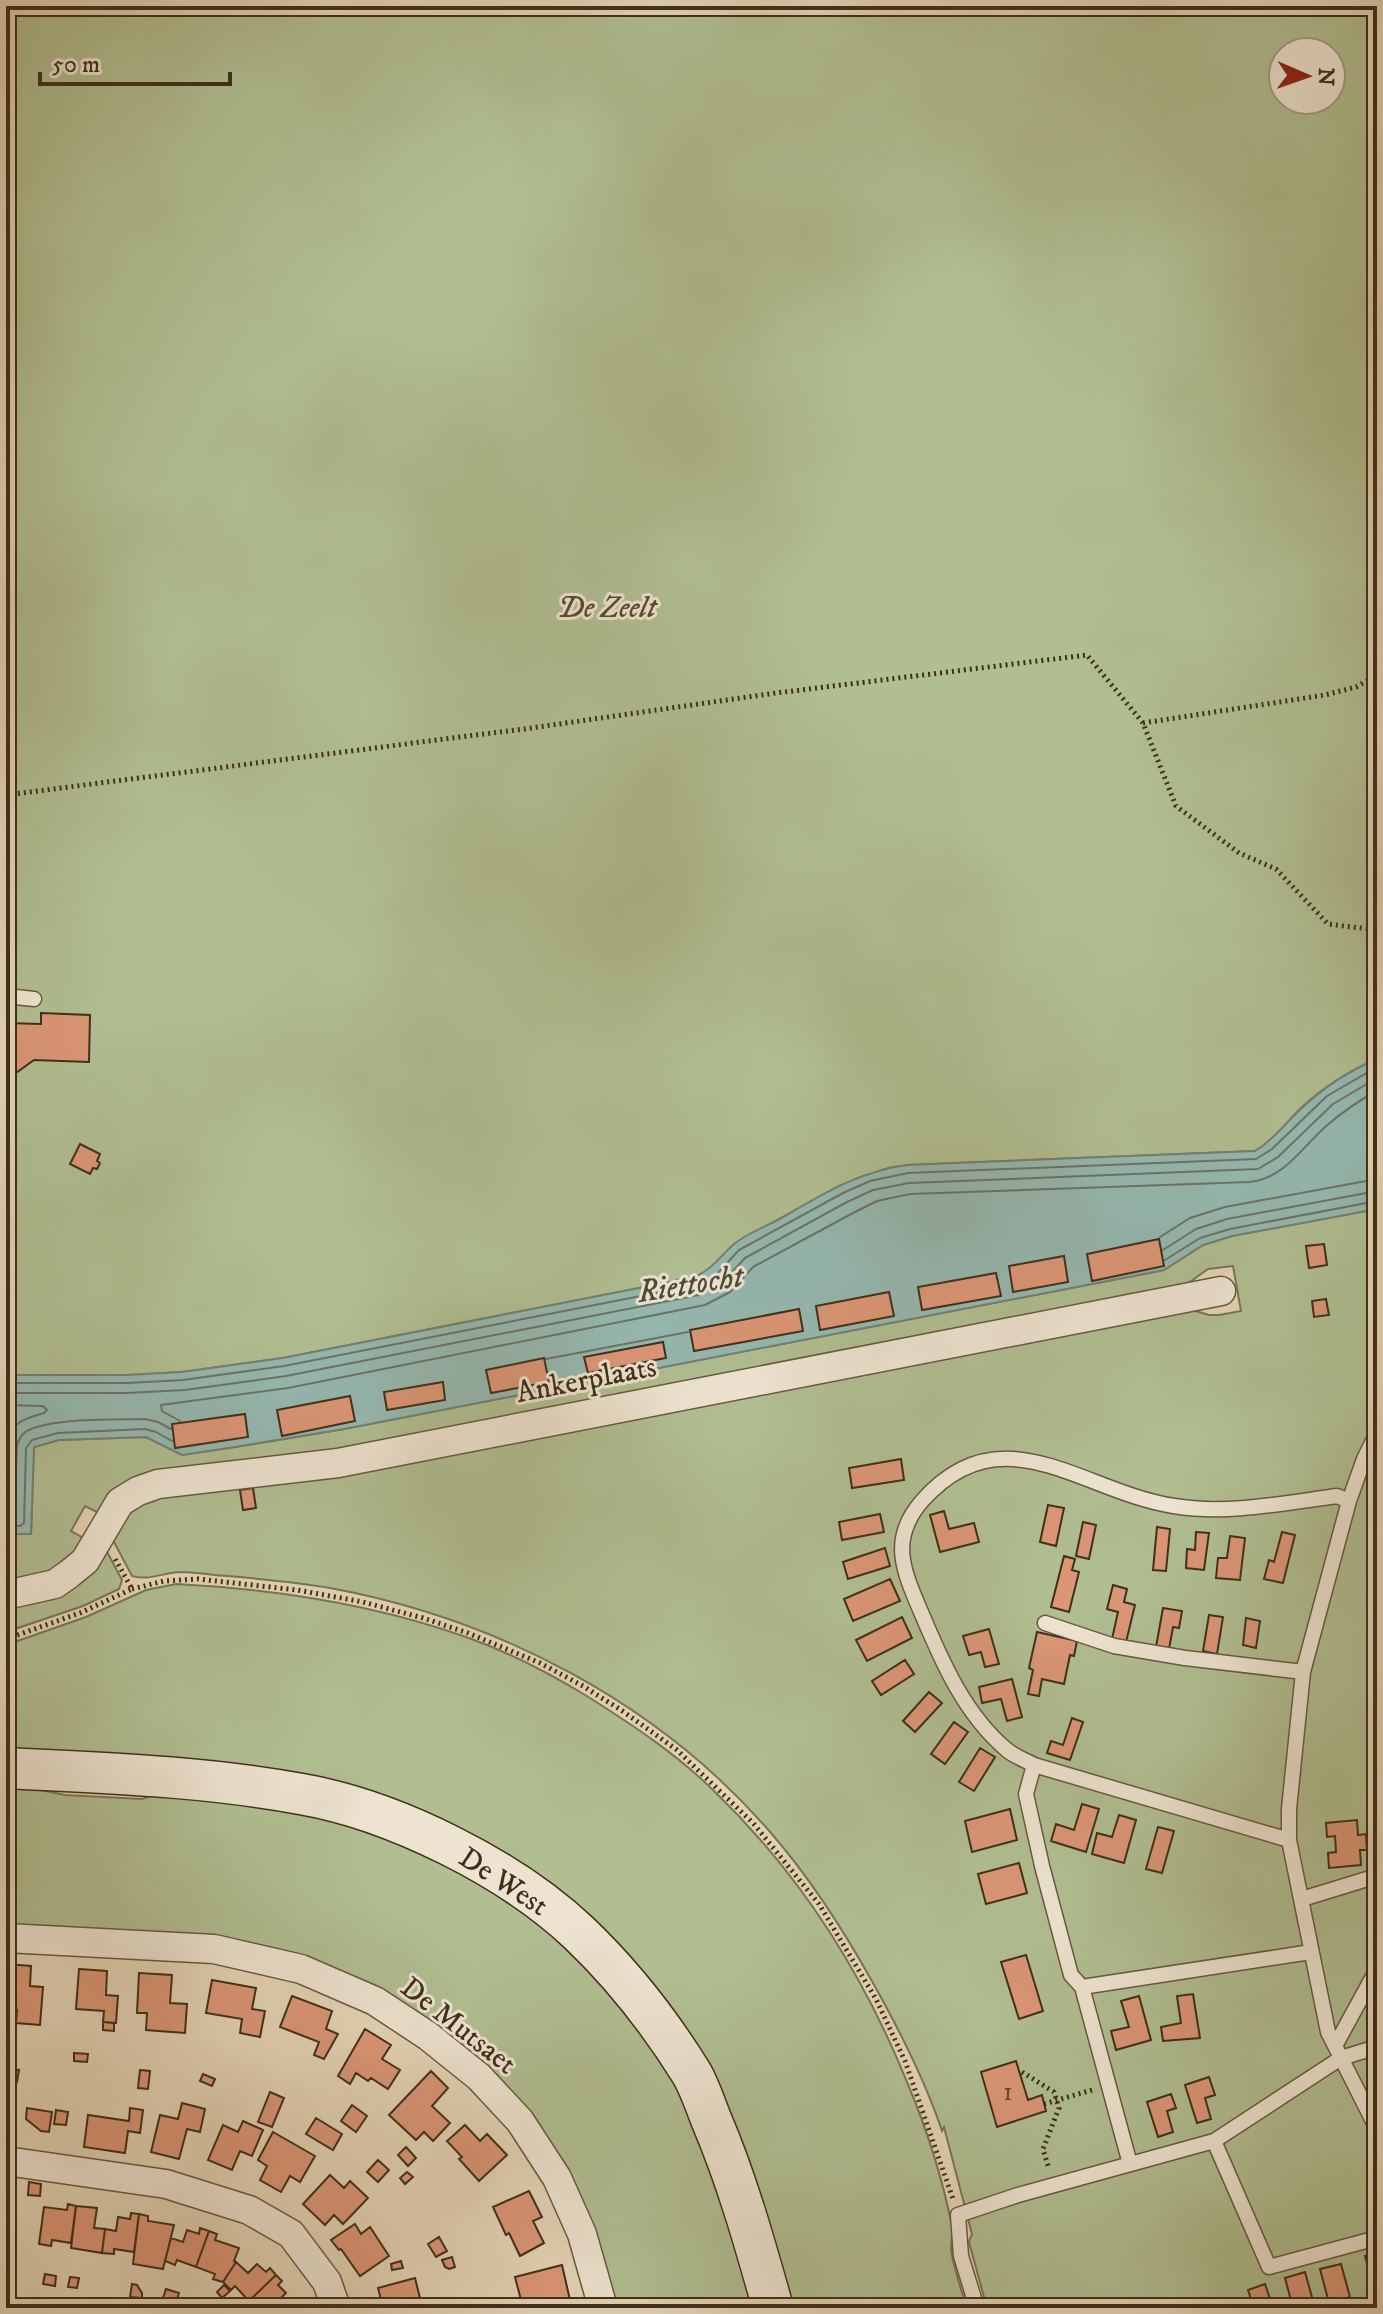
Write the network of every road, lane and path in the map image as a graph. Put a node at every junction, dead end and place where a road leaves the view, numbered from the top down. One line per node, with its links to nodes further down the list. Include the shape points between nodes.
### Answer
1 (1377, 675): 2 (path, via 1325,695)
2 (1143, 723): 3 (path, via 1087,655); 4 (path, via 1176,806 1239,853 1276,869 1328,924)
3 (6, 795)
4 (1377, 930)
5 (6, 996): 6 (lane)
6 (34, 999)
7 (1221, 1291): 11 (street, Ankerplaats, via 338,1463 158,1484 120,1502 85,1561 69,1574 55,1584)
8 (1377, 1433): 9 (lane)
9 (1349, 1501): 13 (lane); 14 (lane, via 1337,1496 1225,1509 1174,1506 1022,1458 966,1465 935,1486 904,1530 901,1545 911,1589 976,1718 1009,1752)
10 (132, 1589): 34 (path, via 198,1579 297,1590 423,1618 540,1663 614,1705 677,1750 753,1823 819,1904 876,1999 905,2061)
11 (6, 1595)
12 (1045, 1623): 13 (lane, via 1114,1646)
13 (1303, 1672): 16 (lane)
14 (1034, 1765): 16 (lane); 22 (lane, via 1026,1794 1071,1975)
15 (6, 1768): 38 (main road, De West, via 202,1779 303,1794 441,1841 531,1896 604,1958 693,2076 726,2155)
16 (1289, 1840): 18 (lane)
17 (1377, 1876): 18 (lane)
18 (1302, 1899): 20 (lane)
19 (6, 1938): 37 (street, De Mutsaet, via 214,1949 301,1969 375,2001 479,2077 520,2121 557,2178 582,2234)
20 (1311, 1952): 22 (lane); 24 (lane, via 1328,2032)
21 (1377, 1969): 24 (lane)
22 (1082, 1987): 26 (lane)
23 (1377, 2047): 24 (lane)
24 (1338, 2052): 29 (lane); 30 (lane)
25 (1022, 2072): 27 (path, via 1054,2092)
26 (1109, 2086): 27 (path); 32 (lane)
27 (1056, 2100): 28 (path); 33 (path, via 1059,2108 1043,2149)
28 (1044, 2104)
29 (1377, 2129)
30 (1214, 2141): 32 (lane); 35 (lane, via 1269,2267)
31 (6, 2161): 36 (street, via 166,2184 249,2210 291,2234 327,2282)
32 (1130, 2164): 33 (lane)
33 (1054, 2185): 34 (lane)
34 (958, 2215): 39 (lane, via 961,2256)
35 (1377, 2238)
36 (336, 2308)
37 (603, 2308)
38 (773, 2308)
39 (977, 2308)

